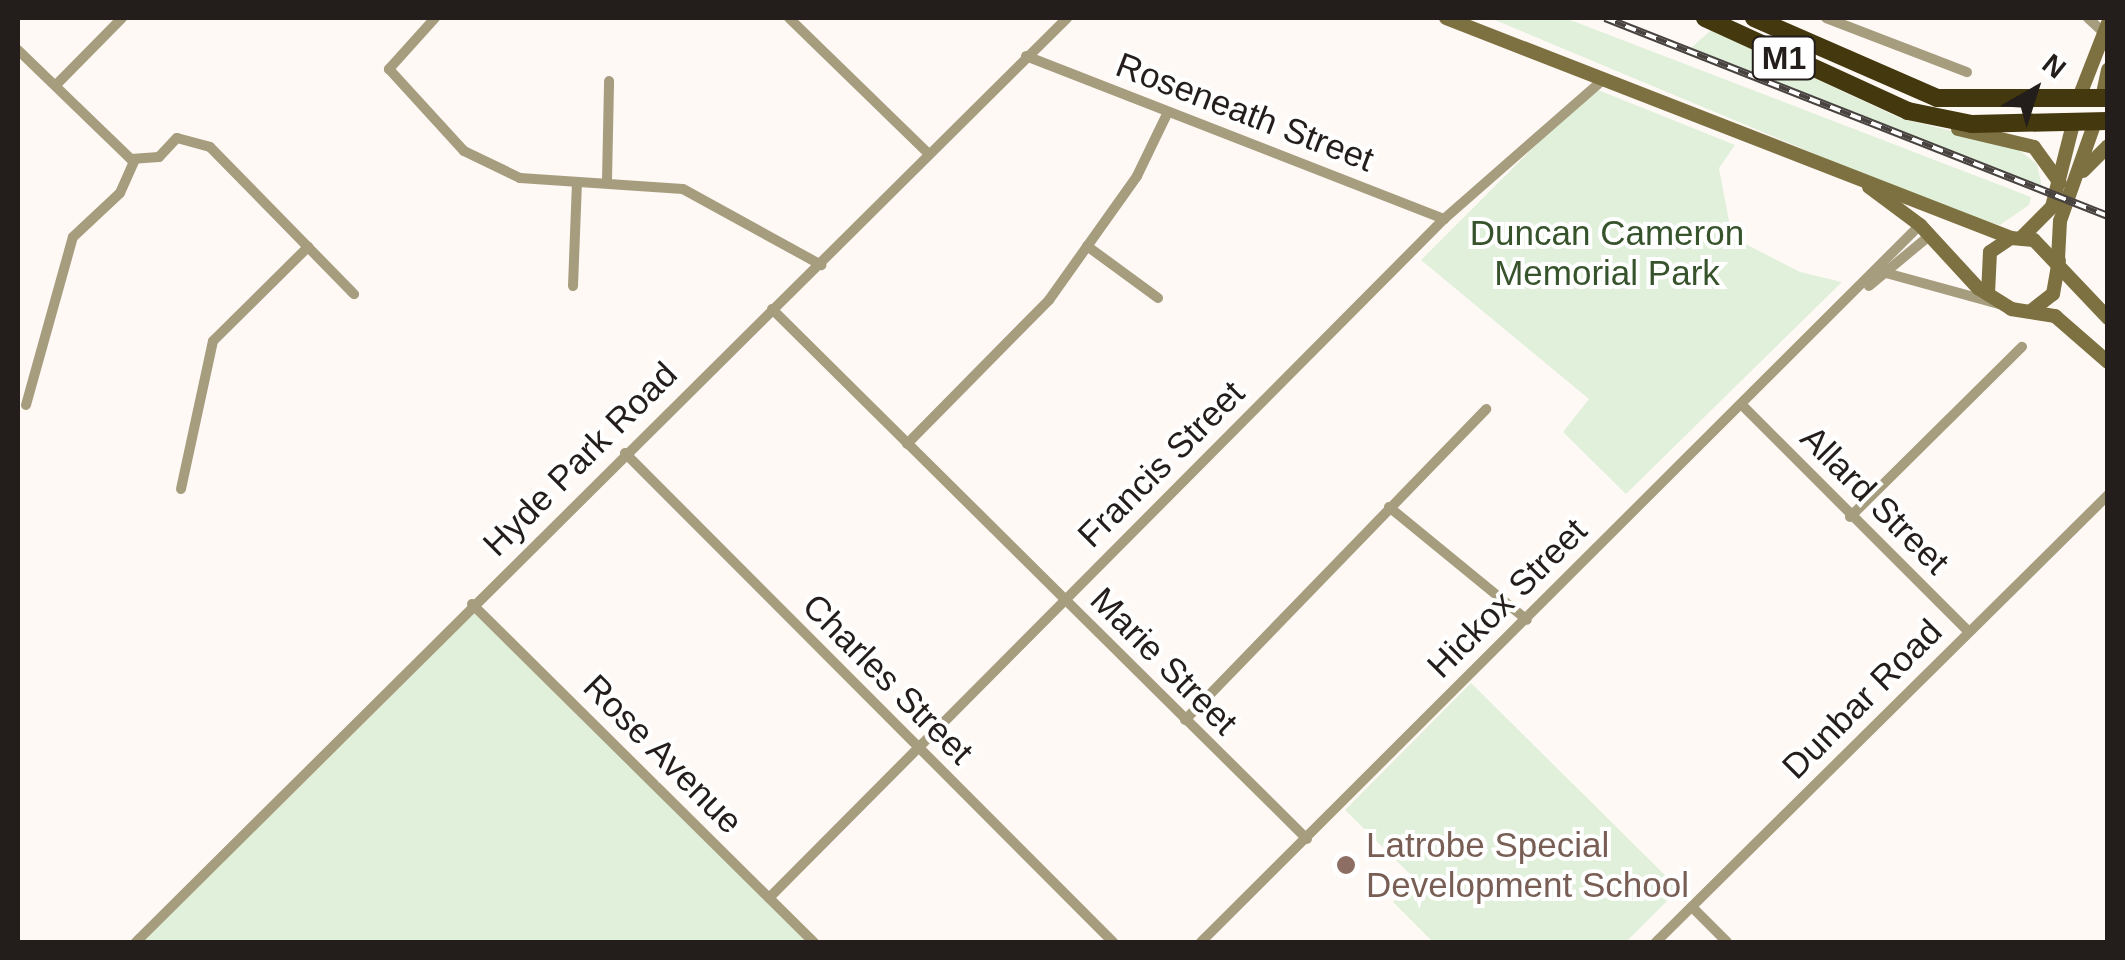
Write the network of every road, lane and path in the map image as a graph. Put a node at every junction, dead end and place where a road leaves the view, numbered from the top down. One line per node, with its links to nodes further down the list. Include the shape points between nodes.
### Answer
1 (122, 18): 17 (street)
2 (435, 18): 30 (street, via 394,60 396,84 496,170)
3 (789, 18): 25 (street)
4 (1066, 18): 12 (street, Hyde Park Road)
5 (1446, 18): 15 (main road)
6 (1705, 18): 20 (highway, M1)
7 (1754, 18): 19 (highway, M1, via 1924,95)
8 (1826, 18): 14 (street)
9 (2088, 18): 10 (street)
10 (2104, 27): 19 (main road)
11 (18, 50): 17 (street)
12 (1026, 56): 21 (street, Roseneath Street); 25 (street, Hyde Park Road)
13 (2108, 70): 18 (main road)
14 (1967, 72)
15 (1603, 80): 28 (main road); 32 (street, Francis Street)
16 (609, 81): 27 (street)
17 (56, 85): 26 (street)
18 (2105, 98): 19 (highway, M1); 22 (highway)
19 (2078, 100): 23 (highway)
20 (1908, 111): 23 (highway, M1, via 1972,124); 29 (main road, via 2034,147)
21 (1168, 112): 32 (street, Roseneath Street); 35 (street)
22 (2101, 121): 23 (highway, M1); 29 (main road)
23 (2072, 124): 29 (main road)
24 (2108, 146): 29 (main road)
25 (928, 153): 38 (street, Hyde Park Road)
26 (135, 160): 36 (street, via 195,137); 49 (street, via 120,193 73,238)
27 (607, 180): 30 (street); 38 (street, via 683,189)
28 (1858, 180): 31 (main road); 33 (main road)
29 (2068, 181): 34 (main road, via 2044,220); 37 (main road)
30 (577, 184): 40 (street)
31 (1939, 210): 33 (main road, Hickox Street); 34 (main road)
32 (1444, 219): 58 (street, Francis Street)
33 (1924, 230): 39 (street, Hickox Street); 43 (main road)
34 (2016, 238): 37 (main road); 43 (main road, via 1987,258)
35 (1087, 246): 42 (street); 52 (street, via 1049,300)
36 (308, 247): 41 (street); 54 (street, via 214,341)
37 (2058, 260): 45 (main road, via 2053,294); 46 (main road)
38 (821, 265): 44 (street, Hyde Park Road)
39 (1884, 268): 43 (street); 50 (street, Hickox Street)
40 (574, 286)
41 (354, 294)
42 (1158, 298)
43 (1994, 299): 45 (main road)
44 (772, 309): 52 (street, Marie Street); 53 (street, Hyde Park Road)
45 (2031, 312): 48 (main road, via 2055,316)
46 (2108, 318)
47 (2022, 347): 57 (street)
48 (2108, 362)
49 (26, 405)
50 (1743, 406): 57 (street, Allard Street); 60 (street, Hickox Street)
51 (1486, 409): 56 (street)
52 (907, 444): 58 (street, Marie Street)
53 (625, 453): 59 (street, Hyde Park Road); 63 (street, Charles Street)
54 (181, 489)
55 (2108, 495): 61 (street, Dunbar Road)
56 (1389, 507): 60 (street); 62 (street)
57 (1850, 517): 61 (street, Allard Street)
58 (1064, 600): 62 (street, Marie Street); 63 (street, Francis Street)
59 (472, 604): 65 (street, Rose Avenue); 67 (street, Hyde Park Road)
60 (1527, 620): 64 (street, Hickox Street)
61 (1968, 632): 66 (street, Dunbar Road)
62 (1185, 720): 64 (street, Marie Street)
63 (918, 748): 65 (street, Francis Street); 69 (street, Charles Street)
64 (1306, 839): 70 (street, Hickox Street)
65 (769, 898): 68 (street, Rose Avenue)
66 (1692, 908): 71 (street, Dunbar Road); 72 (street)
67 (136, 942)
68 (814, 942)
69 (1113, 942)
70 (1201, 942)
71 (1656, 942)
72 (1727, 942)

